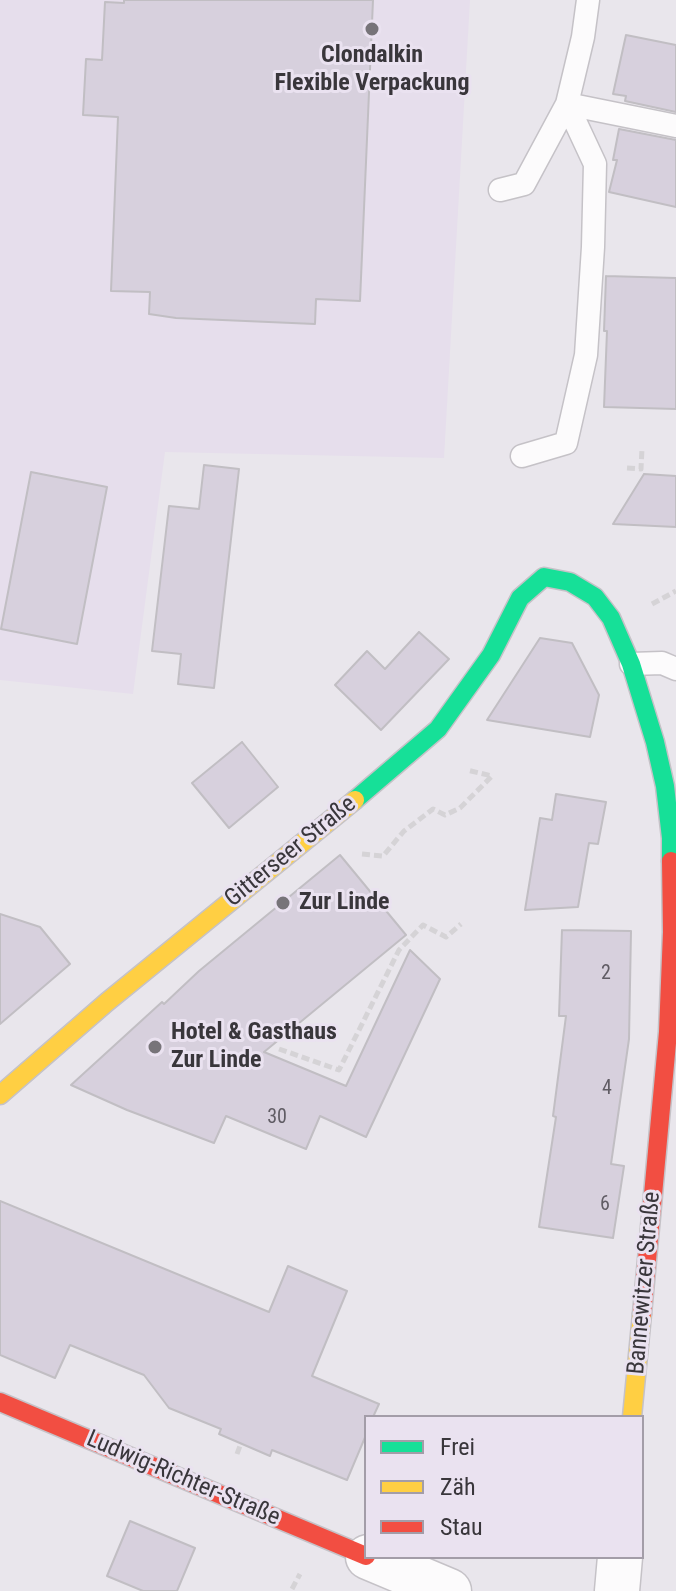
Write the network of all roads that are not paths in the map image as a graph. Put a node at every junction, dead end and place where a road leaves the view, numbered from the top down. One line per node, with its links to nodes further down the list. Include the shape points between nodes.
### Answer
1 (588, 0): 2 (lane)
2 (567, 104): 3 (lane); 4 (lane, via 524,184); 5 (lane, via 595,164 586,355 566,443)
3 (676, 126)
4 (500, 190)
5 (522, 456)
6 (544, 577): 7 (street, Bannewitzer Straße, via 570,582 595,597 611,618); 9 (street, Gitterseer Straße, via 520,598 491,655 438,729)
7 (631, 664): 8 (lane, via 662,663); 11 (street, Bannewitzer Straße, via 665,786 672,932 668,1032)
8 (676, 669)
9 (0, 1095)
10 (0, 1402): 12 (street, Ludwig-Richter-Straße)
11 (632, 1415)
12 (364, 1555)
13 (374, 1559): 15 (street, Ludwig-Richter-Straße)
14 (620, 1559): 16 (street)
15 (449, 1591)
16 (617, 1591)

